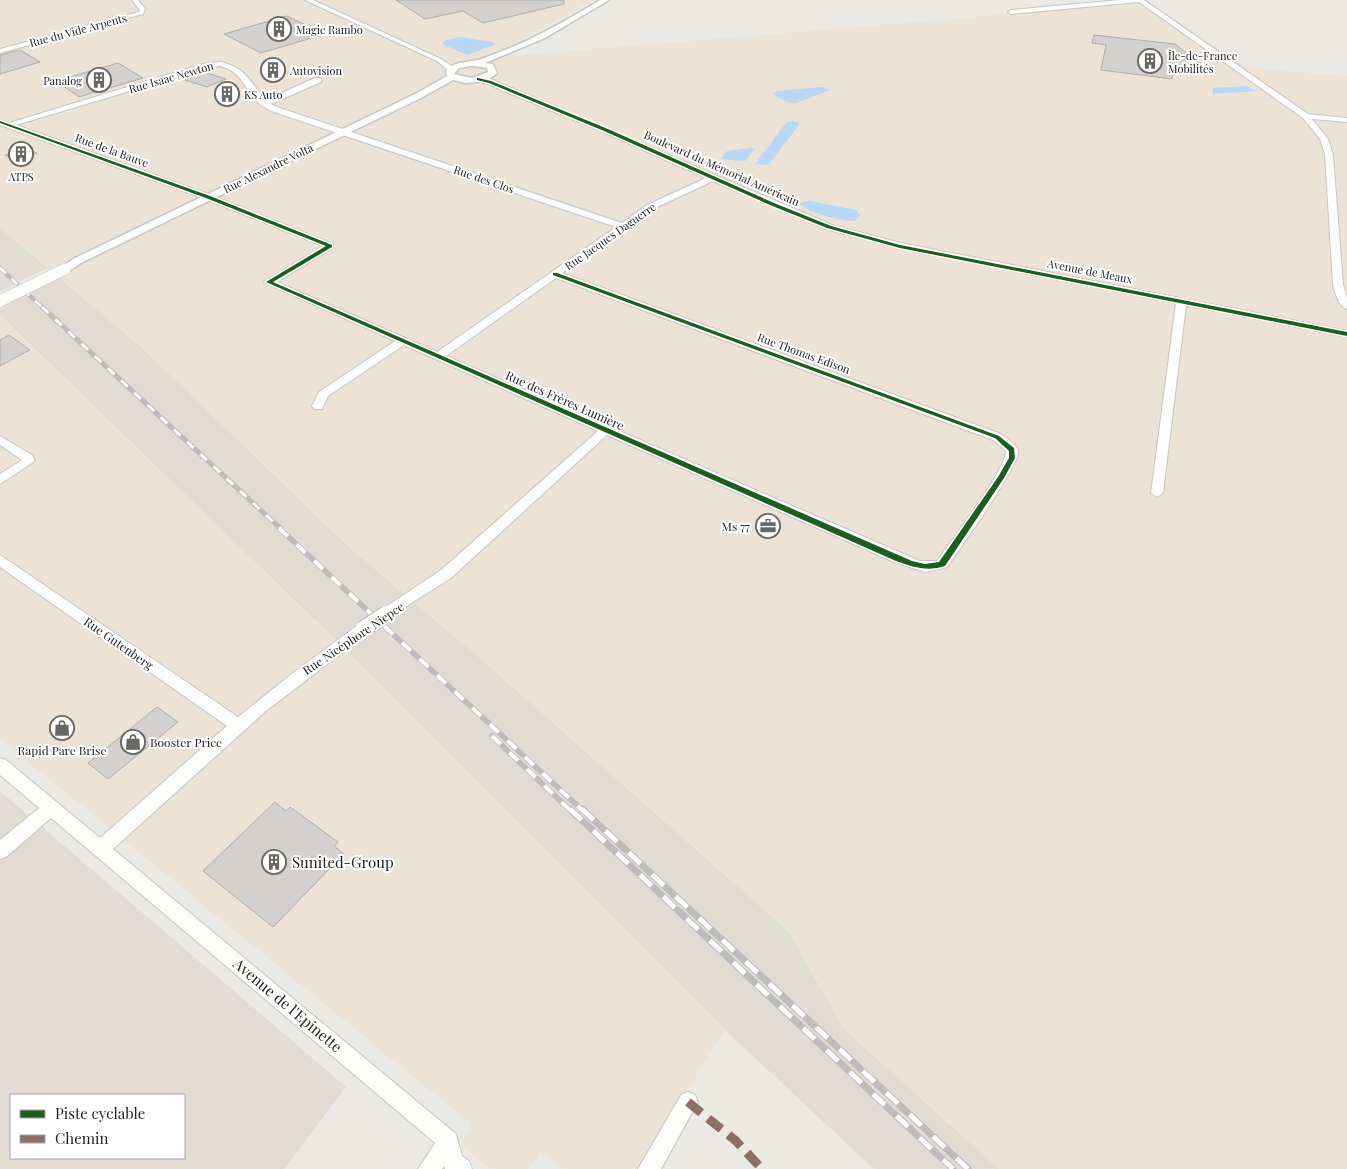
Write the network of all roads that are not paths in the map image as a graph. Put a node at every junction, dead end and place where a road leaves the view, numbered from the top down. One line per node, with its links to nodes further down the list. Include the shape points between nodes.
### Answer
1 (135, 0): 8 (street, Rue du Vide Arpents, via 143,10 141,13)
2 (308, 0): 6 (street)
3 (605, 0): 7 (main road)
4 (1140, 0): 5 (street); 17 (street)
5 (1011, 12)
6 (360, 23): 9 (street, via 456,62); 10 (street, via 445,63)
7 (516, 48): 9 (main road, Rue Alexandre Volta); 11 (main road, via 496,61)
8 (0, 51)
9 (472, 63): 10 (main road, Rue Alexandre Volta); 11 (main road, via 486,65)
10 (452, 72): 14 (main road); 15 (main road, Rue Alexandre Volta)
11 (492, 72): 12 (main road); 21 (street, via 496,79)
12 (478, 79): 14 (main road); 21 (street)
13 (318, 80): 16 (street)
14 (466, 80): 15 (main road, Rue Alexandre Volta)
15 (418, 96): 22 (main road, Rue Alexandre Volta)
16 (264, 104): 20 (street, Rue Isaac Newton, via 238,69 217,63); 22 (street)
17 (1306, 116): 18 (street); 32 (street, via 1324,139 1330,155 1338,284)
18 (1347, 120)
19 (0, 122): 20 (street)
20 (9, 125): 24 (street, Rue de la Bauve)
21 (606, 130): 23 (street, Boulevard du Mémorial Américain)
22 (344, 132): 24 (main road, Rue Alexandre Volta); 25 (street, Rue des Clos)
23 (714, 177): 25 (street, Rue Jacques Daguerre, via 650,207); 26 (street, Boulevard du Mémorial Américain)
24 (208, 197): 27 (main road, Rue Alexandre Volta); 34 (street, Rue des Frères Lumière, via 330,246 270,282)
25 (623, 226): 28 (street, Rue Jacques Daguerre)
26 (829, 227): 31 (street, Avenue de Meaux, via 900,246)
27 (63, 268): 29 (main road); 30 (main road, bridge)
28 (555, 274): 35 (street, Rue Jacques Daguerre); 39 (street, Rue Thomas Edison, via 997,438 1012,450 1012,458)
29 (0, 295)
30 (0, 301)
31 (1181, 301): 33 (street, Avenue de Meaux); 41 (street)
32 (1347, 306)
33 (1347, 334)
34 (403, 341): 35 (street, Rue des Frères Lumière); 36 (street, via 323,394)
35 (438, 356): 37 (street, Rue des Frères Lumière)
36 (318, 406)
37 (606, 430): 39 (street, Rue des Frères Lumière, via 923,567 942,564); 43 (street, Rue Nicéphore Niepce, bridge, via 446,574 313,664)
38 (0, 440): 40 (street, via 29,461)
39 (1001, 478)
40 (0, 480)
41 (1156, 493)
42 (0, 560): 43 (street, Rue Gutenberg)
43 (238, 725): 46 (street, Rue Nicéphore Niepce)
44 (0, 765): 45 (street)
45 (51, 808): 46 (street, Avenue de l'Epinette); 47 (street)
46 (102, 848): 49 (street, Avenue de l'Epinette)
47 (0, 851)
48 (688, 1102): 52 (street)
49 (449, 1141): 50 (street); 51 (street, via 453,1162)
50 (429, 1169)
51 (461, 1169)
52 (648, 1169)

